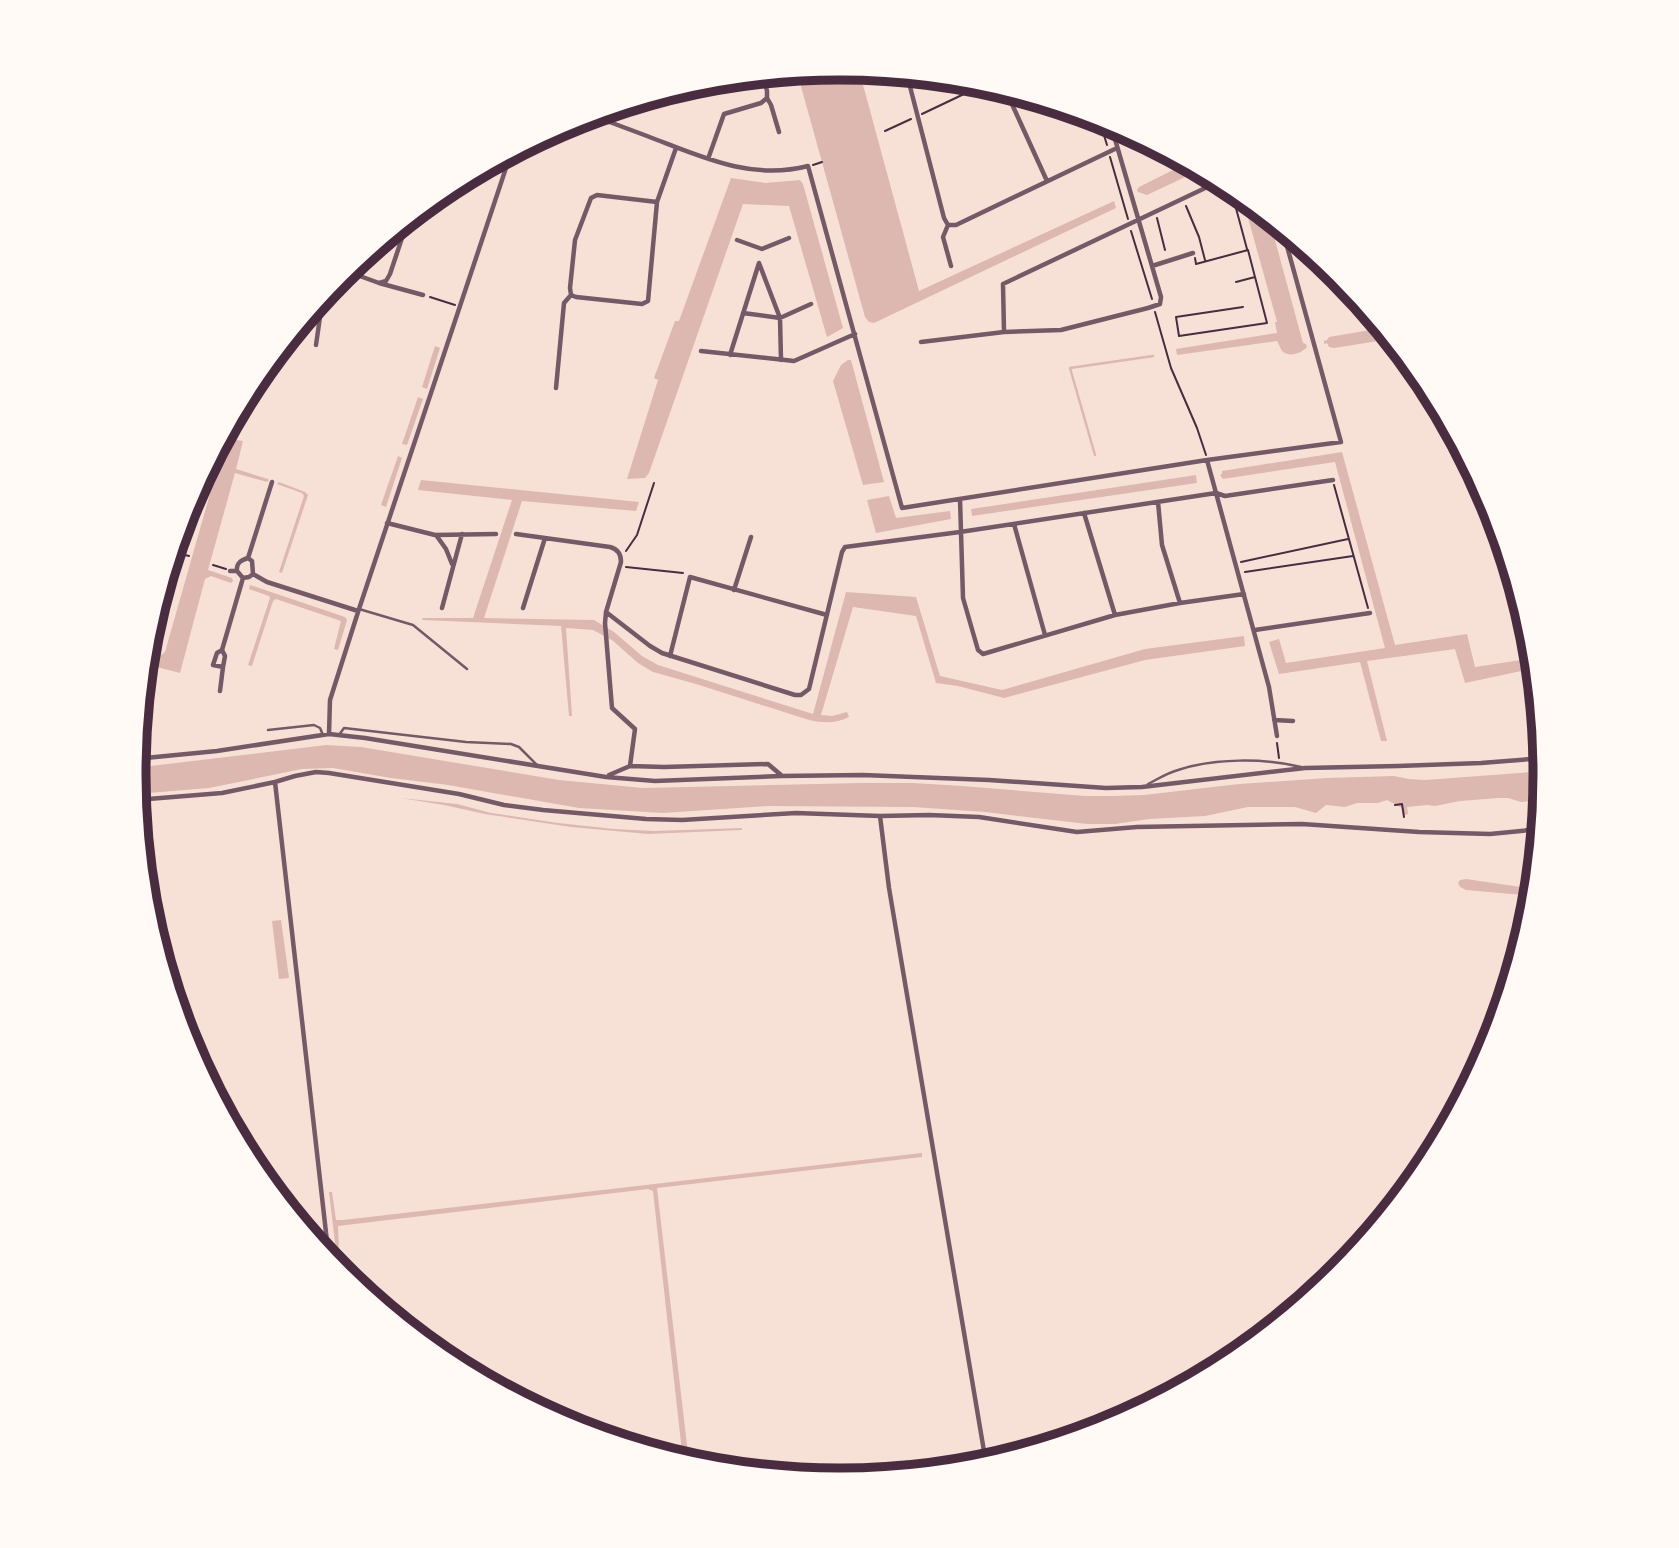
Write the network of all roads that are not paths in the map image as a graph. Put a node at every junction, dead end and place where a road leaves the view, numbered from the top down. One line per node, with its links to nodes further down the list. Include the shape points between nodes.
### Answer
1 (909, 84): 16 (street)
2 (765, 85): 3 (street)
3 (766, 98): 6 (street); 10 (street, via 724,114)
4 (1011, 102): 12 (street)
5 (608, 122): 8 (street)
6 (779, 132)
7 (1114, 137): 9 (street)
8 (676, 148): 10 (street); 14 (street)
9 (1117, 148): 12 (street); 15 (street)
10 (708, 159): 33 (street, via 767,172 808,166)
11 (507, 166): 47 (street)
12 (1047, 181): 16 (street)
13 (1208, 187): 15 (street)
14 (657, 202): 27 (street, via 591,198 575,240); 27 (street, via 648,301)
15 (1139, 220): 23 (street); 32 (street, via 1003,284)
16 (948, 225): 22 (street, via 943,237)
17 (403, 236): 25 (street, via 390,274)
18 (789, 238): 19 (street, via 762,249)
19 (737, 240)
20 (1286, 244): 40 (street, via 1341,442)
21 (1193, 253): 23 (street)
22 (951, 266)
23 (1152, 266): 32 (street, via 1160,304 1061,330)
24 (358, 275): 25 (street)
25 (379, 283): 26 (street)
26 (423, 295)
27 (571, 295): 39 (street, via 564,303)
28 (811, 304): 31 (street)
29 (743, 313): 31 (street); 31 (street, via 760,262); 37 (street)
30 (320, 314): 35 (street)
31 (780, 317): 38 (street)
32 (1004, 332): 34 (street)
33 (855, 334): 38 (street, via 794,361); 44 (street, via 902,508)
34 (921, 342)
35 (316, 345)
36 (701, 351): 37 (street)
37 (730, 355): 38 (street)
38 (781, 360)
39 (556, 388)
40 (1207, 460): 43 (street); 44 (street)
41 (1333, 481): 43 (street, via 1225,496)
42 (272, 482): 56 (street)
43 (1216, 493): 45 (street); 63 (street)
44 (960, 499): 49 (street)
45 (1158, 502): 46 (street); 64 (street, via 1162,545)
46 (1084, 513): 48 (street); 71 (street)
47 (387, 523): 50 (street); 67 (street)
48 (1014, 524): 49 (street); 73 (street)
49 (960, 532): 70 (street, via 845,547); 73 (street, via 963,598 978,650 983,654)
50 (435, 534): 51 (street); 57 (street)
51 (462, 534): 52 (street); 57 (street)
52 (496, 534)
53 (516, 534): 55 (street)
54 (751, 537): 62 (street)
55 (545, 538): 66 (street); 68 (street, via 617,550 620,566)
56 (248, 558): 59 (street, via 239,563); 60 (street)
57 (453, 568): 65 (street)
58 (230, 571): 59 (street)
59 (237, 571): 61 (street)
60 (253, 574): 61 (street); 67 (street)
61 (243, 578): 74 (street)
62 (734, 590): 70 (street); 75 (street, via 690,577)
63 (1244, 594): 64 (street); 72 (street)
64 (1180, 603): 71 (street)
65 (442, 608)
66 (523, 608)
67 (358, 610): 77 (lane, via 414,625); 82 (street, via 330,700)
68 (606, 612): 75 (street); 88 (street, via 612,708 635,729)
69 (1370, 614): 72 (street)
70 (827, 615): 75 (street, via 809,689 802,695)
71 (1115, 615): 73 (street)
72 (1255, 630): 79 (street)
73 (1045, 635)
74 (222, 650): 76 (street); 76 (street, via 216,653 213,665)
75 (670, 656)
76 (223, 667): 78 (street)
77 (467, 669)
78 (220, 691)
79 (1274, 720): 80 (street); 84 (street)
80 (1293, 721)
81 (268, 730): 82 (lane, via 314,725)
82 (326, 735): 83 (street); 85 (street)
83 (340, 735): 87 (street); 87 (lane, via 344,728 511,744)
84 (1276, 736)
85 (146, 758)
86 (1533, 759): 89 (street)
87 (537, 766): 91 (street)
88 (631, 766): 90 (street, via 768,764); 91 (street)
89 (1305, 768): 93 (street); 93 (lane, via 1247,761 1203,763 1175,770)
90 (781, 776): 91 (street, via 665,781); 93 (street)
91 (606, 777)
92 (275, 782): 94 (street, via 222,793); 95 (street, via 329,772 530,808 646,819 796,813); 97 (street)
93 (1142, 787)
94 (147, 799)
95 (880, 816): 96 (street, via 979,817 1077,832 1302,824 1490,834); 98 (street)
96 (1531, 830)
97 (327, 1240)
98 (984, 1452)

